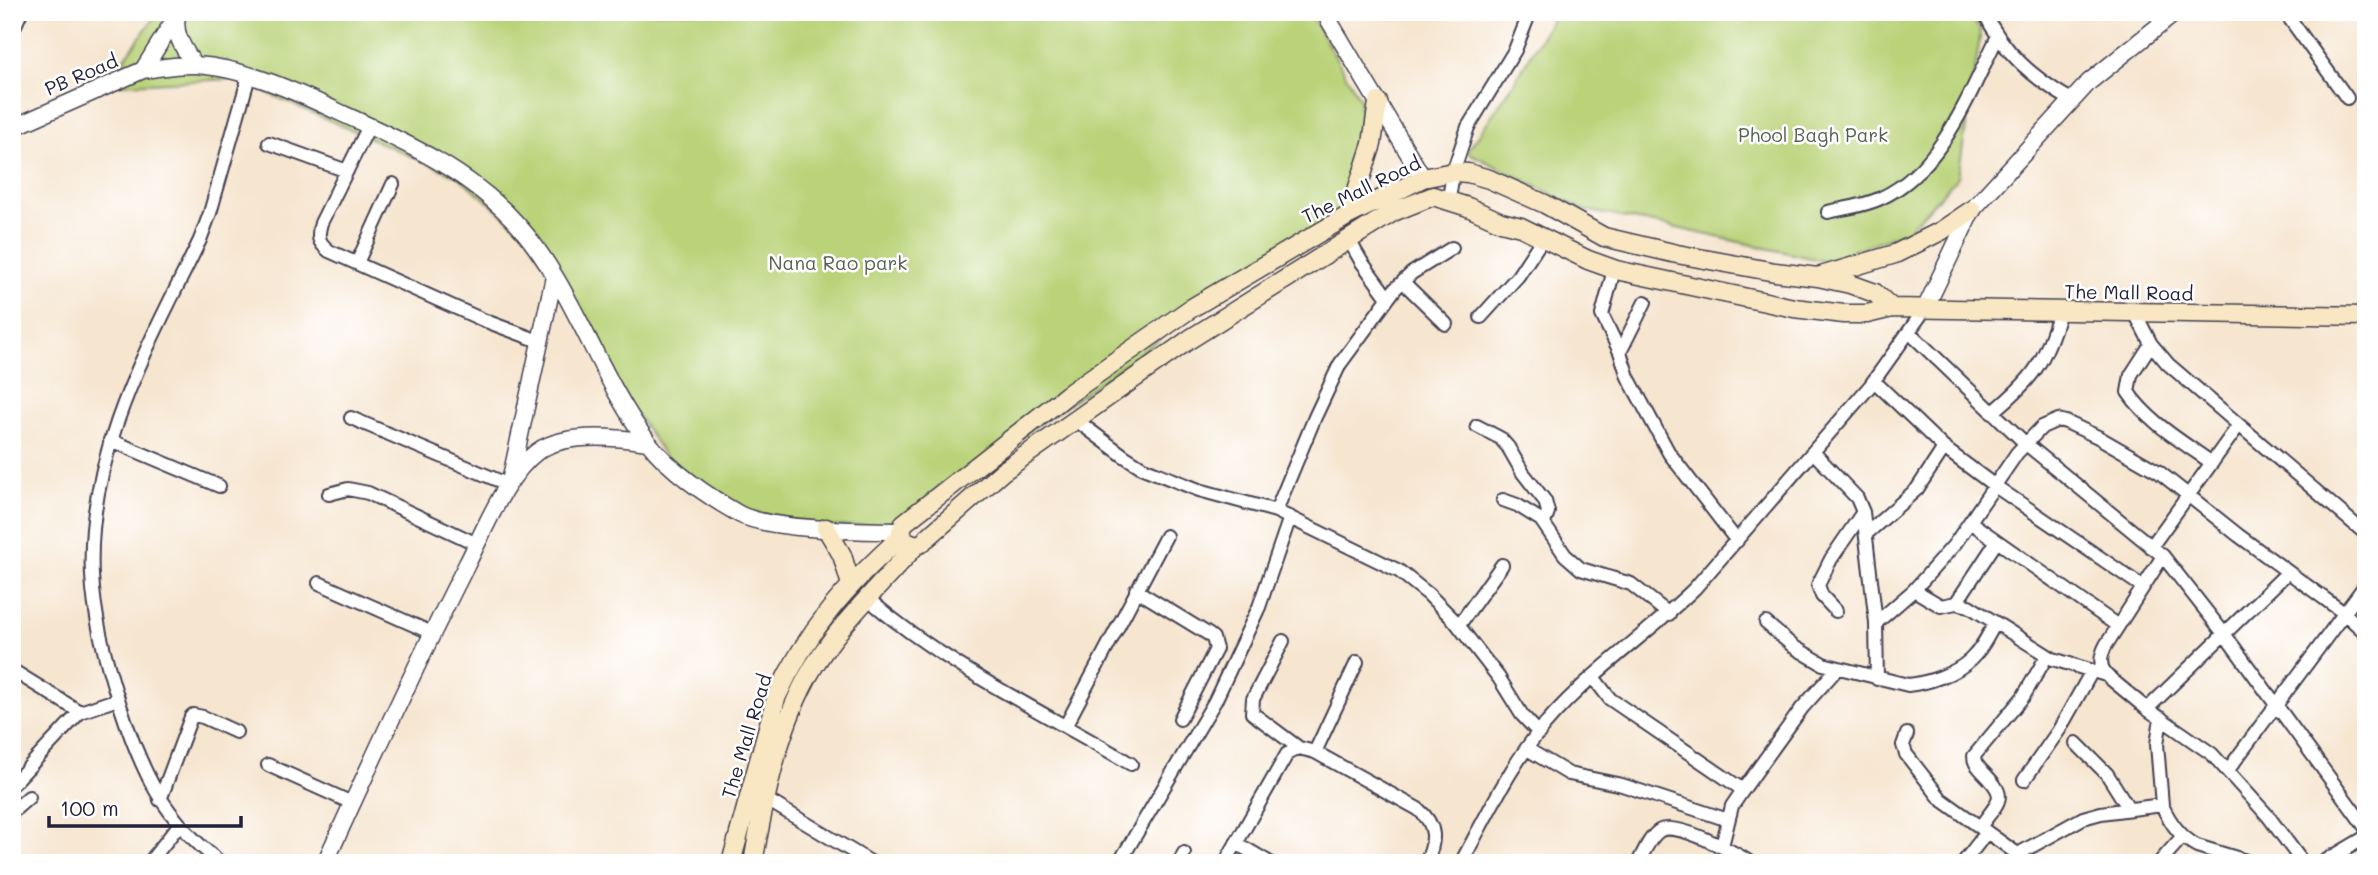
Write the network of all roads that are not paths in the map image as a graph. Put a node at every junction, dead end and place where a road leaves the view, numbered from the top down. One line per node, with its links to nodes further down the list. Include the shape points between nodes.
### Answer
1 (21, 12): 8 (street)
2 (1324, 12): 15 (street)
3 (1530, 12): 20 (street, via 1509,61 1468,127)
4 (1984, 12): 9 (street)
5 (2176, 12): 14 (street)
6 (2285, 12): 13 (street)
7 (178, 14): 10 (street, via 181,43); 11 (street, PB Road)
8 (12, 32)
9 (1997, 38): 14 (street, via 2041,82); 25 (street, via 1961,111 1921,170 1877,200)
10 (194, 65): 11 (street); 12 (street)
11 (143, 70): 17 (street, PB Road)
12 (249, 76): 16 (street); 54 (street, via 203,231)
13 (2347, 98)
14 (2071, 100): 24 (street)
15 (1378, 102): 21 (street); 26 (main road, via 1372,145)
16 (369, 126): 19 (street); 32 (street, via 437,159 477,186 518,225)
17 (12, 128)
18 (269, 143): 19 (street)
19 (347, 171): 30 (street, via 321,223 318,239 329,251)
20 (1453, 172): 21 (main road, The Mall Road); 23 (street); 33 (main road, The Mall Road, via 1489,179 1604,237)
21 (1423, 178): 23 (main road); 26 (main road, The Mall Road)
22 (393, 184): 30 (street)
23 (1441, 197): 27 (main road, The Mall Road); 28 (main road, The Mall Road, via 1393,212)
24 (1972, 210): 33 (main road, via 1895,254); 38 (street)
25 (1828, 212)
26 (1349, 215): 72 (main road, The Mall Road, via 1190,309 1067,395)
27 (1543, 239): 31 (main road, The Mall Road); 42 (street)
28 (1349, 240): 35 (street); 51 (main road, The Mall Road, via 1190,339)
29 (1452, 248): 34 (street)
30 (357, 263): 45 (street)
31 (1614, 270): 37 (main road, The Mall Road, via 1794,308 1867,314); 47 (street, via 1602,315)
32 (554, 277): 45 (street); 55 (street)
33 (1818, 277): 37 (main road, The Mall Road, via 1875,293)
34 (1403, 282): 35 (street); 43 (street)
35 (1388, 298): 66 (street, via 1328,387)
36 (1645, 302): 47 (street)
37 (1892, 308): 38 (main road, The Mall Road)
38 (1925, 309): 39 (main road, The Mall Road); 44 (street)
39 (2060, 312): 40 (main road, The Mall Road); 49 (street, via 2034,375)
40 (2135, 313): 41 (main road, The Mall Road); 46 (street)
41 (2366, 316)
42 (1481, 317)
43 (1446, 324)
44 (1909, 332): 48 (street); 49 (street)
45 (539, 341): 60 (street)
46 (2151, 344): 52 (street); 59 (street, via 2131,375 2128,392 2139,406)
47 (1620, 352): 76 (street, via 1637,396 1669,453)
48 (1874, 381): 57 (street); 58 (street)
49 (1992, 414): 56 (street)
50 (351, 418): 60 (street)
51 (1076, 420): 66 (street, via 1143,468 1199,490); 72 (main road, The Mall Road)
52 (2239, 425): 59 (street); 74 (street)
53 (1478, 426): 70 (street, via 1508,447 1545,501)
54 (110, 440): 61 (street); 111 (street, via 92,532 92,576 100,637)
55 (648, 442): 60 (street, via 610,437 555,443 525,463); 71 (street, via 674,469 741,515)
56 (2025, 443): 62 (street); 64 (street, via 2050,422 2066,422 2132,455); 79 (street)
57 (1944, 448): 62 (street); 73 (street, via 1917,489)
58 (1813, 452): 67 (street, via 1857,498); 76 (street)
59 (2212, 463): 64 (street)
60 (510, 484): 78 (street)
61 (219, 486)
62 (1994, 486): 69 (street); 86 (street)
63 (329, 494): 78 (street, via 348,489 368,493)
64 (2189, 495): 79 (street); 82 (street)
65 (1503, 500): 70 (street)
66 (1276, 511): 68 (street)
67 (1863, 512): 73 (street); 91 (street, via 1818,584)
68 (1290, 517): 97 (street, via 1399,571); 153 (street, via 1259,607 1215,701)
69 (1970, 522): 77 (street); 88 (street)
70 (1544, 523): 93 (street, via 1581,569 1631,584)
71 (827, 528): 72 (street); 84 (main road)
72 (911, 534): 84 (main road, The Mall Road); 89 (main road, The Mall Road)
73 (1866, 534): 95 (street)
74 (2366, 534)
75 (1166, 536): 87 (street)
76 (1737, 541): 93 (street)
77 (1997, 541): 90 (street); 98 (street)
78 (477, 544): 99 (street)
79 (2151, 547): 80 (street)
80 (2163, 556): 86 (street); 101 (street)
81 (1502, 565): 97 (street)
82 (2288, 572): 92 (street); 101 (street)
83 (319, 583): 99 (street)
84 (851, 584): 131 (main road, The Mall Road, via 805,641 776,698)
85 (2366, 584): 92 (street)
86 (2143, 587): 98 (street)
87 (1136, 590): 116 (street, via 1208,634 1216,644); 117 (street)
88 (1914, 590): 90 (street, via 1941,606); 95 (street)
89 (868, 599): 117 (street, via 926,645); 131 (main road, The Mall Road, via 807,678)
90 (1956, 603): 96 (street)
91 (1836, 611)
92 (2344, 613): 100 (street); 112 (street)
93 (1668, 614): 109 (street)
94 (1766, 623): 106 (street, via 1809,657)
95 (1875, 623): 110 (street)
96 (1995, 623): 103 (street); 110 (street, via 1971,659 1955,670 1919,684)
97 (1459, 625): 119 (street)
98 (2118, 626): 108 (street, via 2102,652)
99 (432, 633): 134 (street)
100 (2366, 633)
101 (2225, 635): 112 (street); 113 (street)
102 (1283, 641): 122 (street, via 1253,699 1252,713)
103 (2047, 656): 107 (street); 141 (street, via 2023,697 1973,756 2000,791)
104 (1357, 662): 124 (street)
105 (12, 670): 114 (street)
106 (1837, 670): 110 (street); 130 (street, via 1802,708)
107 (2092, 671): 108 (street); 128 (street)
108 (2106, 675): 113 (street)
109 (1593, 677): 119 (street); 130 (street, via 1611,699)
110 (1877, 679)
111 (118, 699): 114 (street); 133 (street, via 134,747)
112 (2277, 705): 127 (street); 140 (street)
113 (2147, 709): 115 (street)
114 (80, 712): 129 (street)
115 (2161, 718): 127 (street); 135 (street, via 2157,744)
116 (1180, 719)
117 (1066, 725): 125 (street)
118 (236, 732): 133 (street, via 193,715)
119 (1539, 733): 123 (street)
120 (1907, 734): 141 (street, via 1903,750 1930,787)
121 (2076, 743): 136 (street, via 2107,774)
122 (1299, 748): 124 (street); 144 (street, via 1287,754)
123 (1527, 749): 138 (street, via 1569,774 1622,785); 157 (street)
124 (1315, 752): 156 (street, via 1427,817 1434,837)
125 (1131, 764)
126 (268, 765): 134 (street)
127 (2228, 770): 164 (street)
128 (2024, 780)
129 (12, 785)
130 (1742, 790): 138 (street)
131 (758, 794): 150 (main road, The Mall Road); 151 (main road, The Mall Road); 152 (street)
132 (29, 797): 137 (street)
133 (160, 800): 139 (street)
134 (352, 803): 149 (street)
135 (2162, 804): 136 (street); 142 (street)
136 (2129, 808): 146 (street, via 2083,818)
137 (12, 812)
138 (1728, 820): 145 (street)
139 (179, 825): 147 (street); 148 (street)
140 (2366, 828)
141 (1983, 830): 146 (street); 160 (street)
142 (2182, 837): 162 (street); 163 (street)
143 (2366, 837): 165 (street)
144 (1236, 843): 154 (street); 155 (street)
145 (1722, 846): 158 (street, via 1667,828 1652,838); 159 (street)
146 (2018, 854): 161 (street)
147 (149, 863)
148 (221, 863)
149 (325, 863)
150 (731, 863)
151 (753, 863)
152 (872, 863)
153 (1119, 863)
154 (1225, 863)
155 (1270, 863)
156 (1426, 863)
157 (1461, 863)
158 (1638, 863)
159 (1751, 863)
160 (1963, 863)
161 (2030, 863)
162 (2159, 863)
163 (2253, 863)
164 (2303, 863)
165 (2322, 863)

